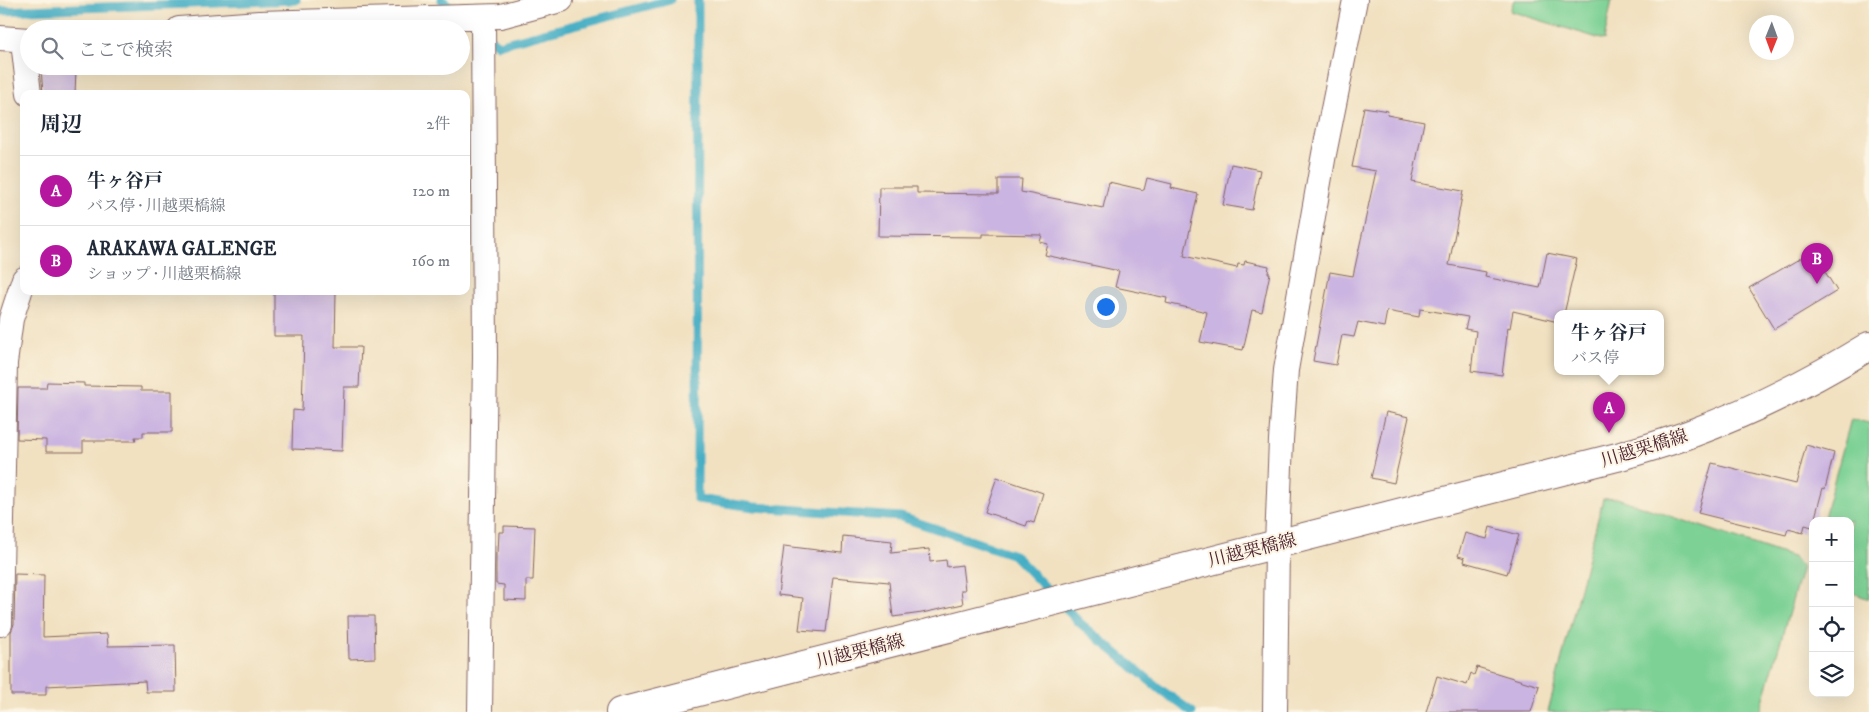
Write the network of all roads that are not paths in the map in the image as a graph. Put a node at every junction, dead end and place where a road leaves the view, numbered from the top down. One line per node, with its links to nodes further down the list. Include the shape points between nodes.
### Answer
1 (561, 0): 3 (street)
2 (1355, 0): 12 (street, via 1286,370)
3 (483, 18): 4 (street); 14 (street, via 485,357)
4 (376, 20)
5 (0, 38): 6 (street)
6 (20, 40)
7 (28, 75): 8 (street)
8 (29, 90)
9 (20, 288): 10 (street)
10 (6, 319): 13 (street)
11 (1869, 346): 12 (main road, 川越栗橋線, via 1827,372 1690,435 1617,458)
12 (1277, 544): 15 (main road, 川越栗橋線); 16 (street)
13 (0, 624)
14 (480, 712)
15 (620, 712)
16 (1276, 712)

